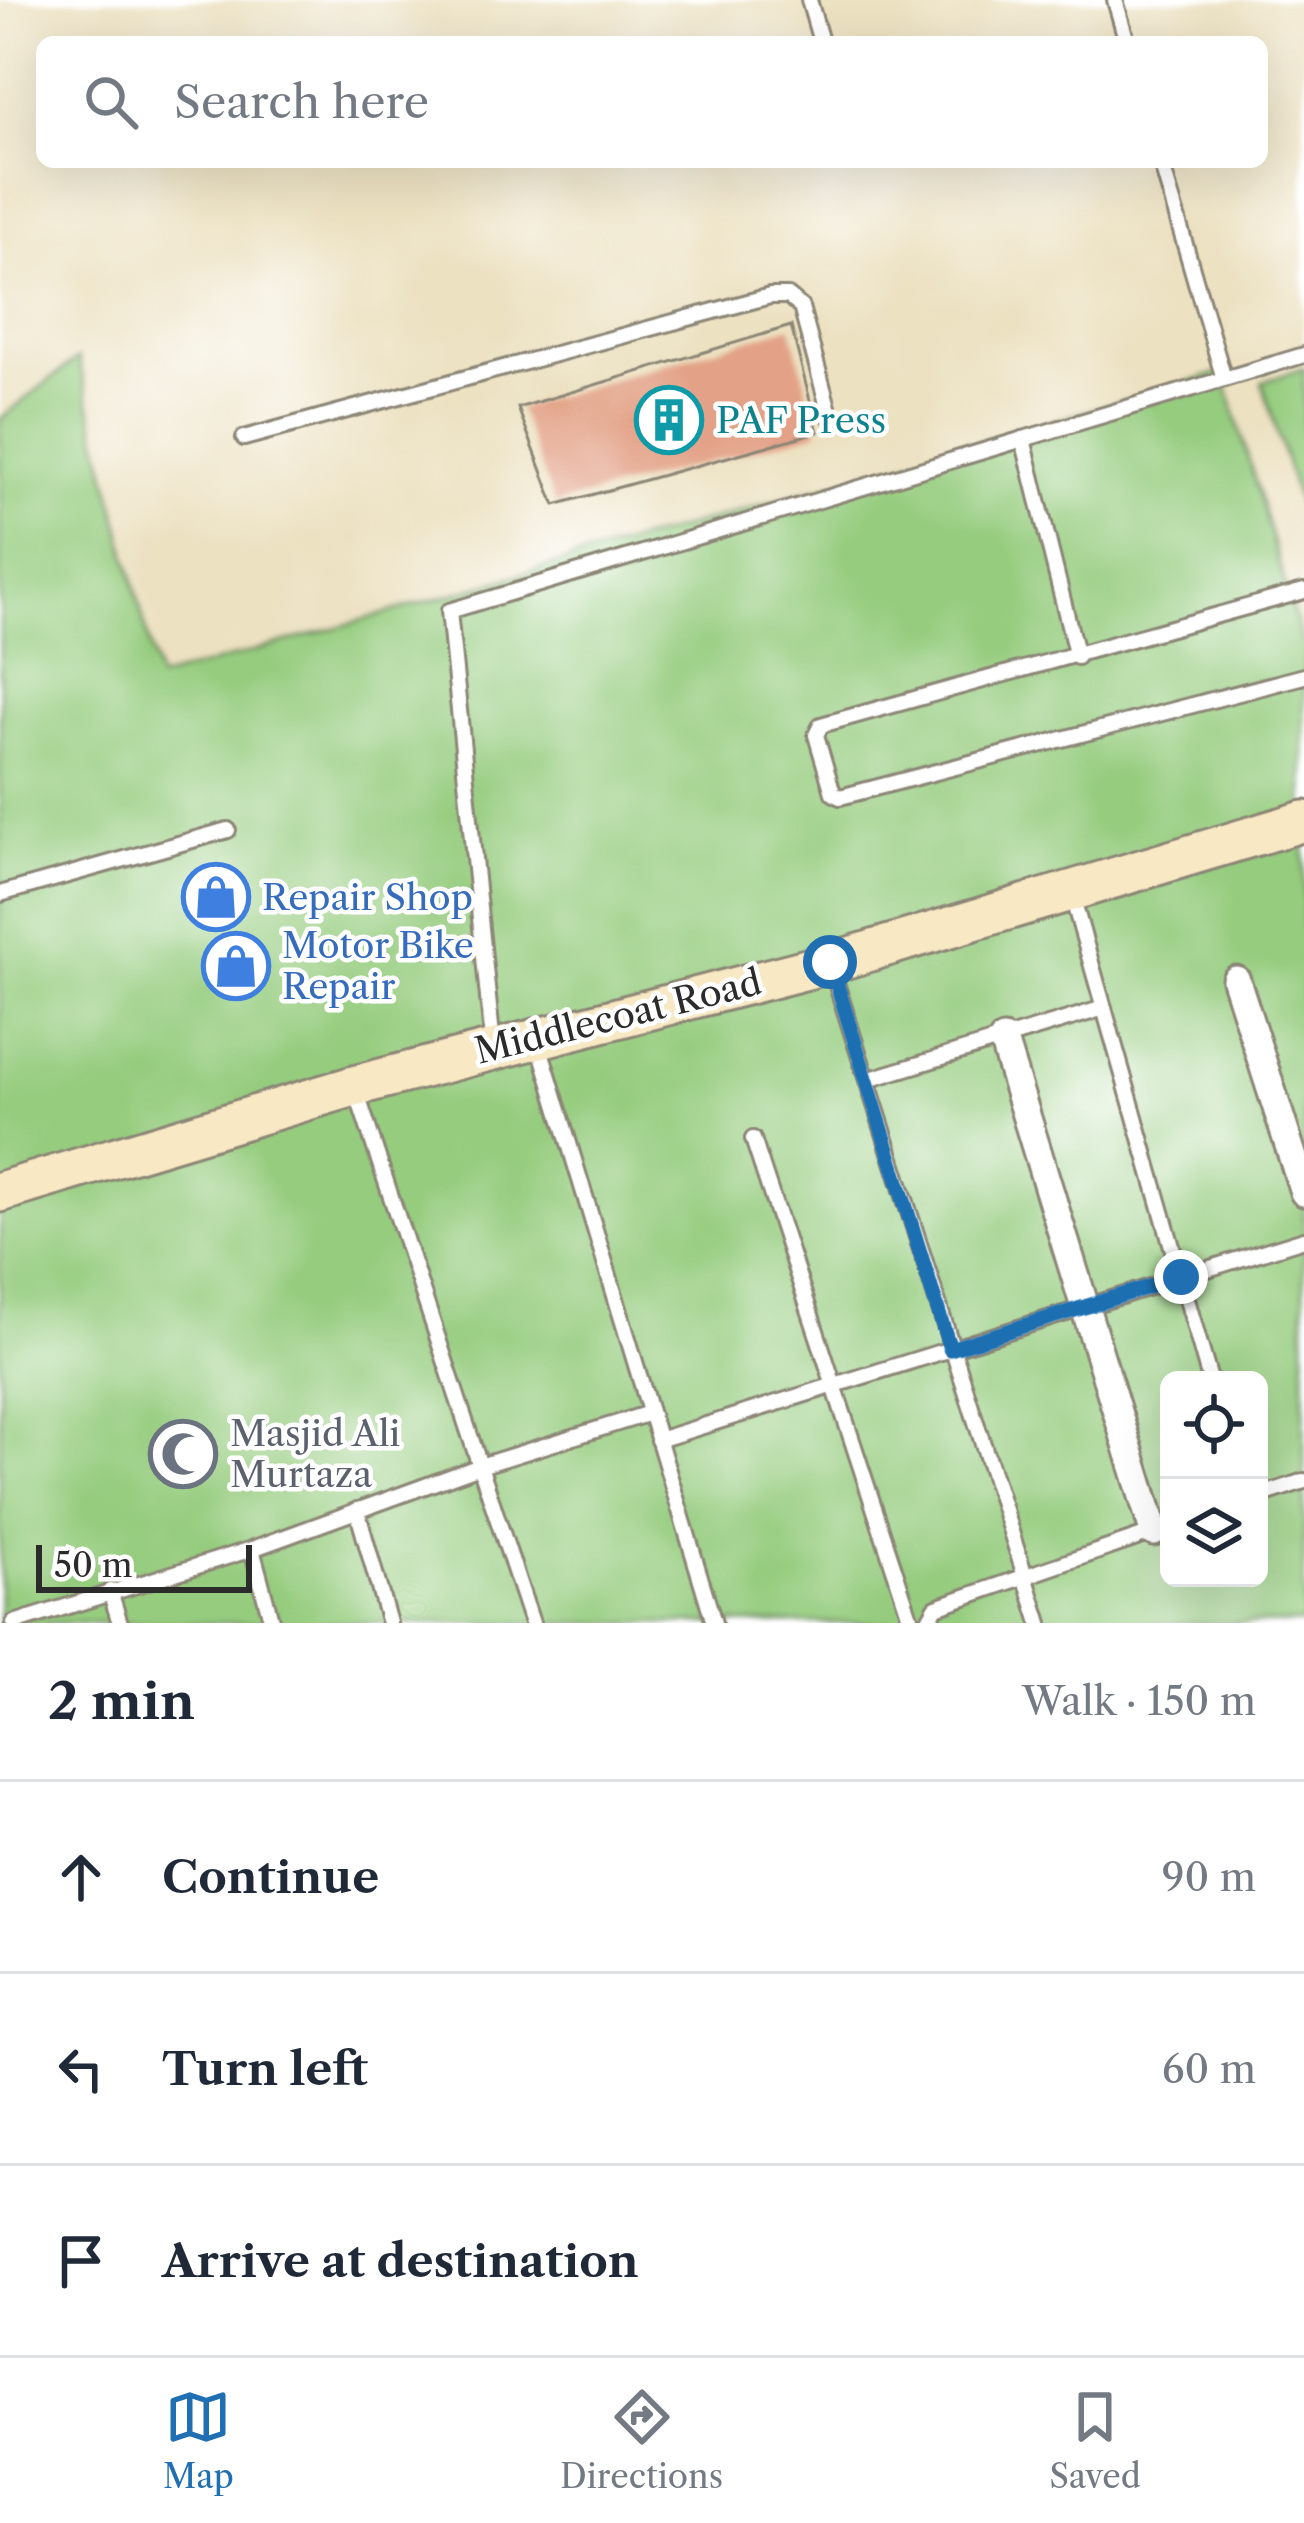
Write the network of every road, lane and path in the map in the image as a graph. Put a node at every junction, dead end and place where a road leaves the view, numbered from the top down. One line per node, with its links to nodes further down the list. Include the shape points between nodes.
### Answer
1 (809, 0): 3 (lane)
2 (1114, 0): 4 (lane)
3 (819, 36)
4 (1125, 36)
5 (1164, 168): 7 (lane)
6 (1304, 355): 7 (lane)
7 (1224, 379): 10 (lane)
8 (831, 418): 9 (lane, via 801,307 788,296 770,296)
9 (244, 438)
10 (1023, 439): 12 (lane); 23 (lane, via 449,611)
11 (1304, 591): 12 (lane)
12 (1077, 657): 13 (lane, via 821,725 816,735 832,793 847,796)
13 (1304, 676)
14 (1302, 827): 16 (street, Middlecoat Road)
15 (228, 830): 17 (lane)
16 (1071, 891): 18 (street, Middlecoat Road); 20 (lane)
17 (0, 894)
18 (830, 962): 21 (street, Middlecoat Road); 24 (lane)
19 (1236, 980): 28 (street)
20 (1104, 1008): 22 (lane); 30 (lane)
21 (536, 1036): 23 (street, Middlecoat Road); 35 (lane)
22 (1003, 1040): 24 (lane); 31 (street)
23 (493, 1047): 25 (street, Middlecoat Road)
24 (867, 1080): 32 (lane)
25 (354, 1086): 27 (street, Middlecoat Road); 37 (lane)
26 (753, 1139): 34 (lane)
27 (0, 1192)
28 (1304, 1192)
29 (1304, 1239): 30 (lane)
30 (1181, 1277): 31 (lane); 33 (lane)
31 (1082, 1308): 32 (lane); 41 (street)
32 (950, 1349): 34 (lane); 44 (lane)
33 (1207, 1371)
34 (832, 1386): 36 (lane); 52 (lane)
35 (650, 1413): 36 (lane); 37 (lane)
36 (658, 1440): 51 (lane)
37 (480, 1466): 40 (lane); 50 (lane)
38 (1304, 1481): 39 (lane)
39 (1268, 1493)
40 (357, 1510): 43 (lane); 49 (lane)
41 (1160, 1524)
42 (1160, 1531): 44 (lane)
43 (251, 1549): 45 (lane); 48 (lane)
44 (1025, 1577): 53 (lane, via 936,1607); 54 (lane)
45 (110, 1591): 46 (lane); 47 (lane)
46 (14, 1623)
47 (120, 1623)
48 (272, 1623)
49 (389, 1623)
50 (532, 1623)
51 (714, 1623)
52 (912, 1623)
53 (927, 1623)
54 (1040, 1623)

